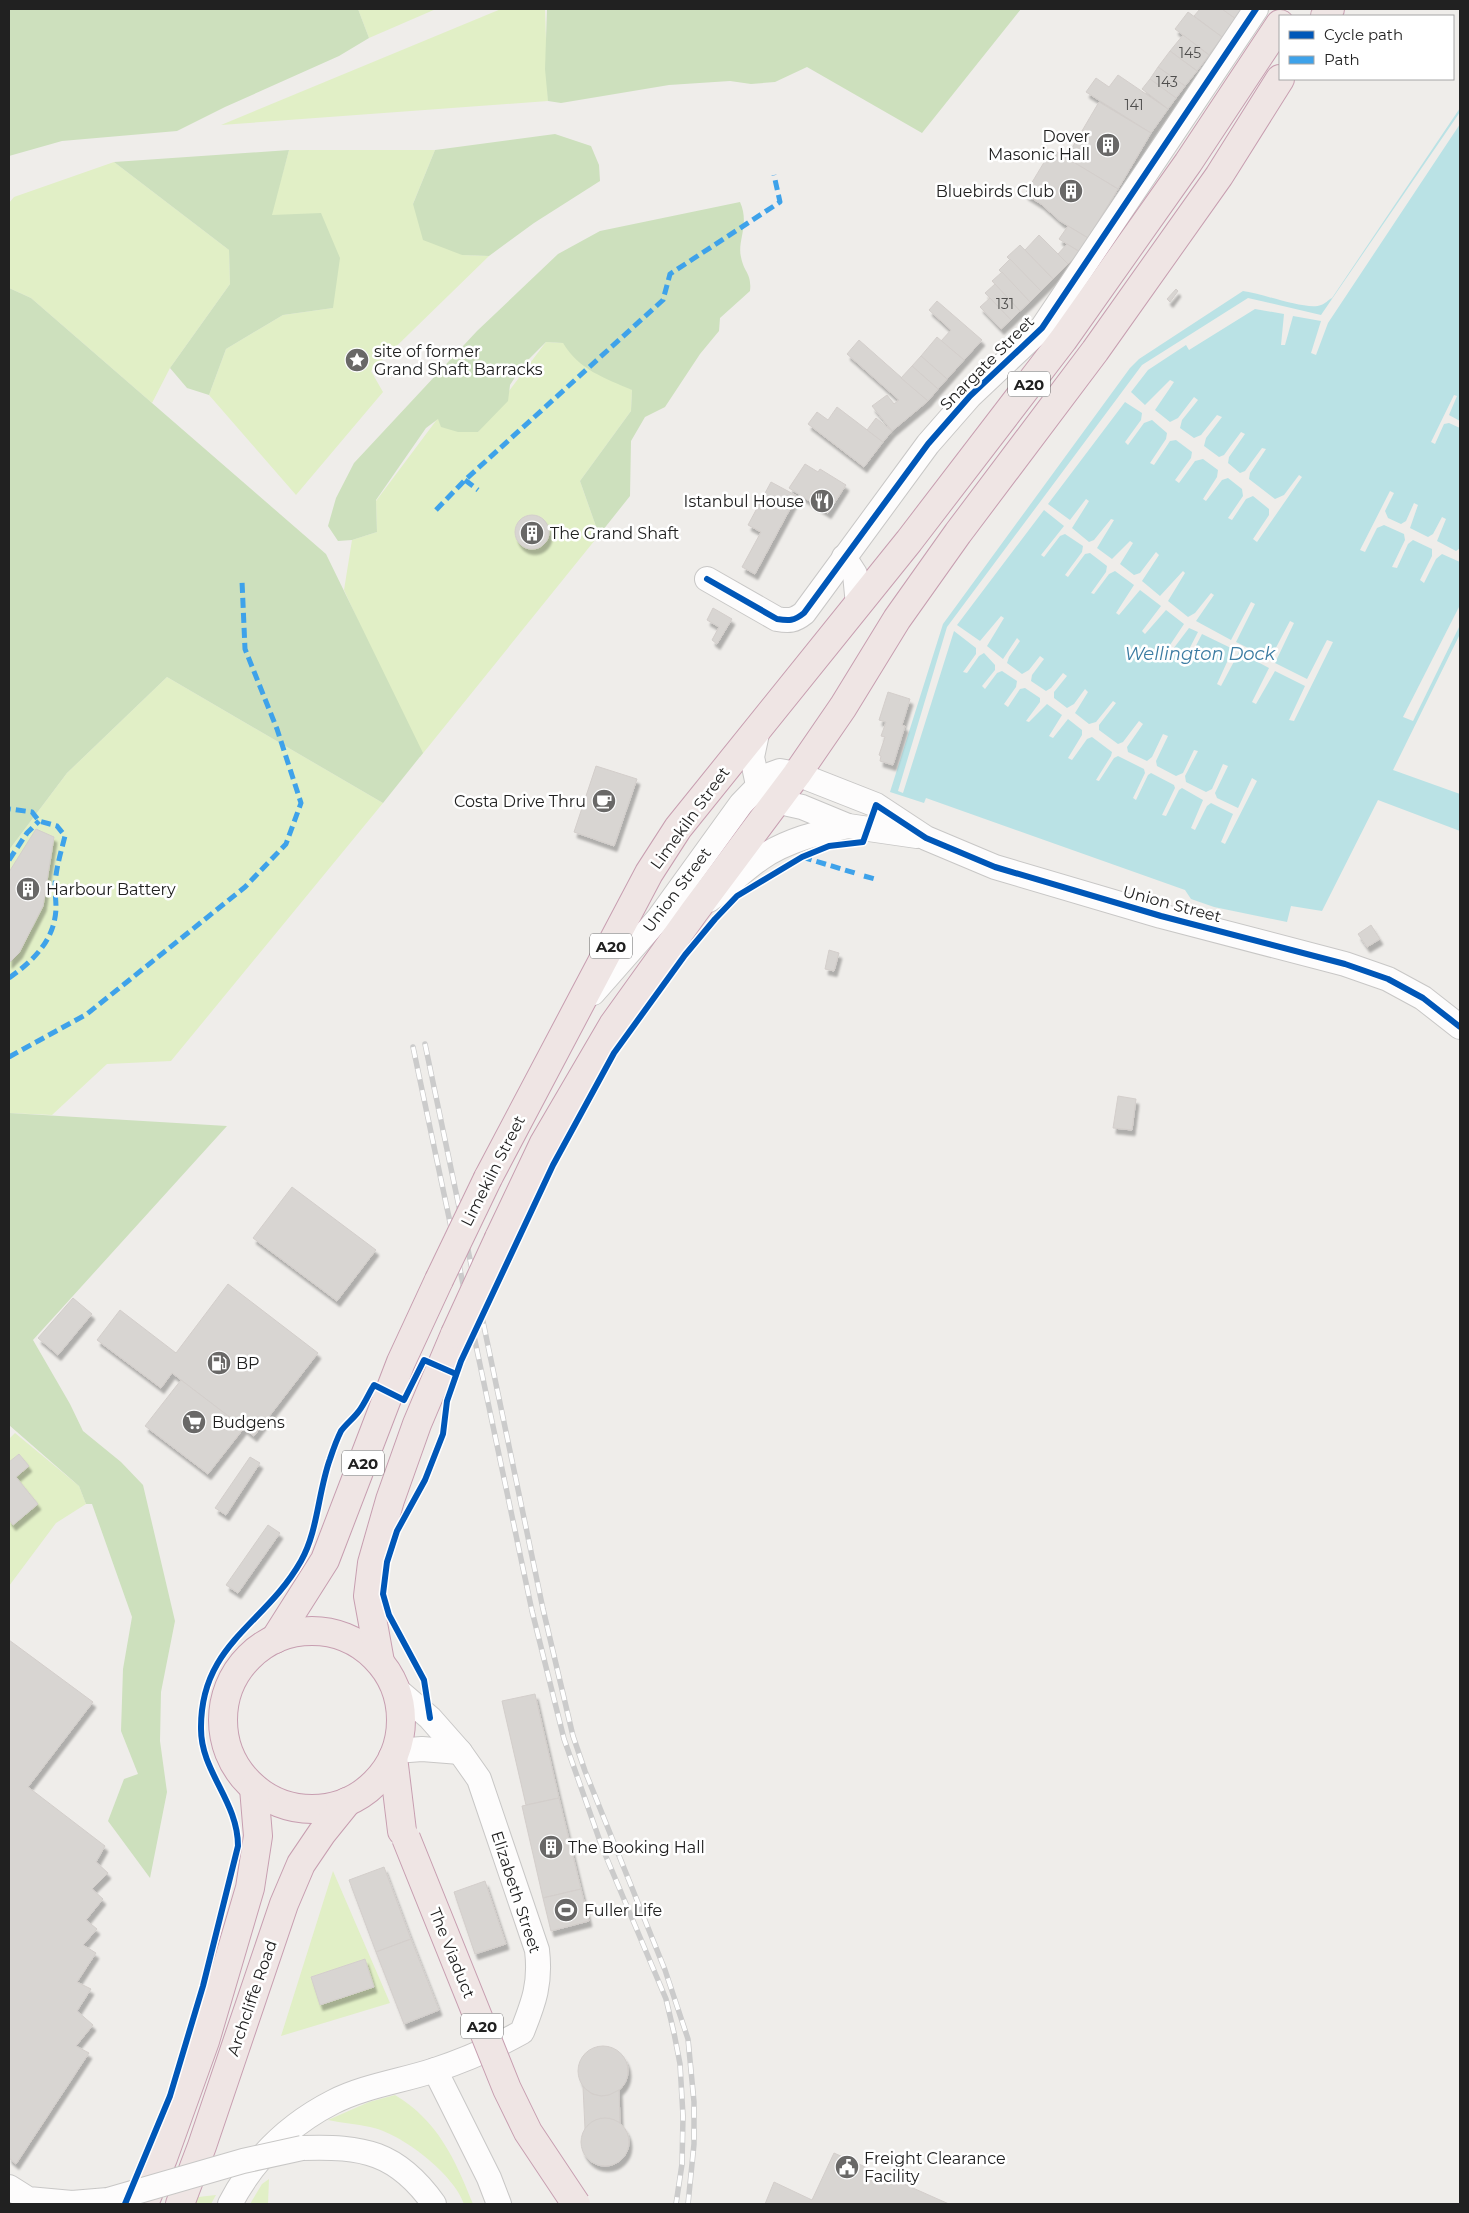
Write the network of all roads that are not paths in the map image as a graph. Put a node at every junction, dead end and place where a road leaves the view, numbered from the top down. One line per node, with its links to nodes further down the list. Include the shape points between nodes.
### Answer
1 (1256, 9): 4 (street, Snargate Street)
2 (1279, 26): 4 (highway, Snargate Street / A20, via 1188,163)
3 (1279, 80): 9 (highway, A20, via 1208,192 897,619)
4 (1052, 334): 5 (street, Snargate Street, via 970,396 928,444); 7 (highway, Snargate Street / A20)
5 (844, 557): 6 (street, Snargate Street, via 804,613 788,621); 7 (street, via 855,574)
6 (708, 579)
7 (858, 605): 8 (highway, Snargate Street / A20)
8 (758, 729): 10 (street, via 752,757); 14 (highway, Limekiln Street / A20, via 678,828 649,873)
9 (797, 774): 10 (highway, A20); 12 (street, Union Street, via 876,805)
10 (766, 793): 11 (street, Union Street); 13 (highway, Limekiln Street / A20); 14 (street, Union Street, via 741,804 658,919)
11 (848, 826): 12 (street, Union Street); 13 (street, Union Street, via 810,835 774,850)
12 (926, 838): 15 (street, Union Street, via 996,867 1061,888 1370,972 1423,998)
13 (694, 912): 17 (highway, Limekiln Street / A20, bridge, via 613,1025 544,1143 417,1424 372,1563 368,1596)
14 (574, 1015): 16 (highway, Limekiln Street / A20, bridge, via 488,1178 401,1362 325,1560)
15 (1460, 1027)
16 (275, 1639): 17 (highway, via 307,1631 323,1632 354,1641); 21 (highway, via 252,1654 239,1668 224,1703 222,1722 231,1758 240,1774)
17 (380, 1662): 18 (highway)
18 (396, 1688): 19 (street, Elizabeth Street, via 430,1718); 20 (highway, via 401,1730)
19 (460, 1752): 20 (street, via 422,1748); 24 (street, Elizabeth Street, via 479,1780 537,1950 540,1973 538,1989 522,2032)
20 (395, 1754): 22 (highway, via 373,1786); 23 (highway, The Viaduct / A20)
21 (254, 1788): 22 (highway, via 270,1799 298,1808 328,1808); 26 (highway, Archcliffe Road, via 258,1836 250,1888 205,2041)
22 (354, 1799): 23 (highway, The Viaduct / A20, via 376,1802); 27 (highway, Archcliffe Road, via 322,1833 301,1864 284,1904)
23 (404, 1834): 31 (highway, The Viaduct / A20, bridge, via 508,2090 528,2132)
24 (435, 2070): 28 (street, Elizabeth Street, via 334,2101 282,2135 256,2163); 30 (street)
25 (9, 2187): 29 (street, bridge, via 28,2199 72,2203 108,2200 243,2161 302,2148 352,2149 398,2166 412,2177)
26 (144, 2204)
27 (180, 2204)
28 (230, 2204)
29 (434, 2204)
30 (499, 2204)
31 (576, 2204)

